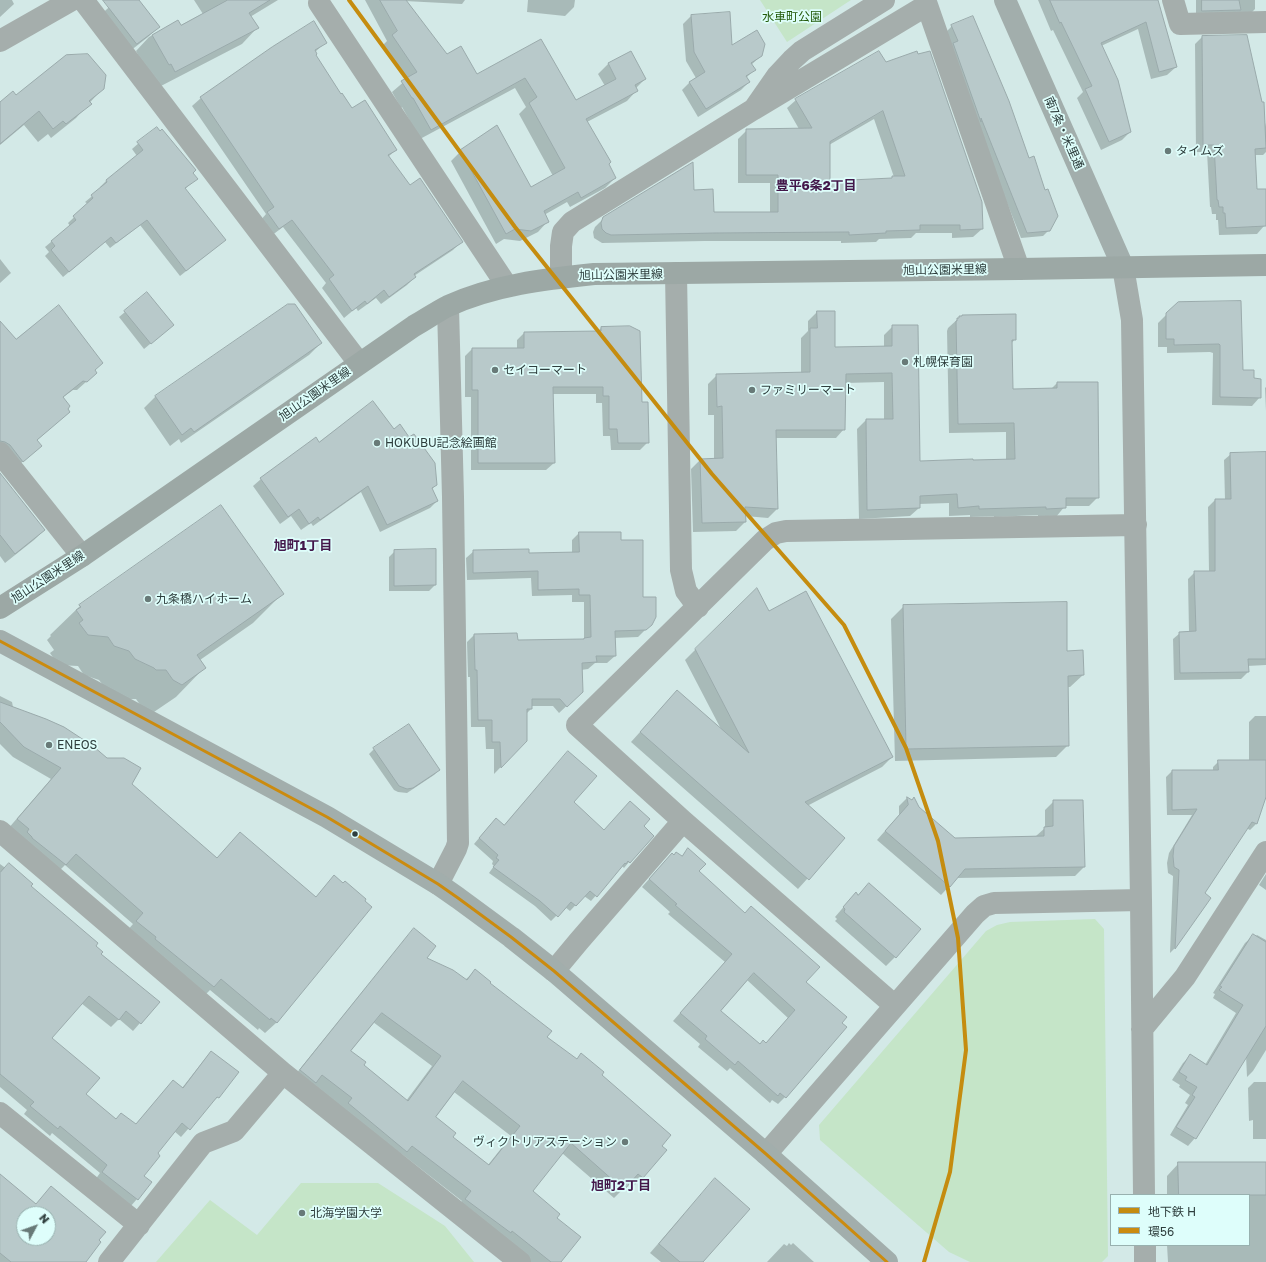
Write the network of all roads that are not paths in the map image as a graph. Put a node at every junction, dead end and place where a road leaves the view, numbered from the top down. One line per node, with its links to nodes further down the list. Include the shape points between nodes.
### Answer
1 (72, 0): 8 (street)
2 (83, 0): 17 (street)
3 (884, 0): 9 (street, via 802,51 777,76)
4 (1005, 0): 11 (street, 南7条・米里通)
5 (1173, 0): 7 (street, via 1180,24)
6 (319, 3): 15 (street)
7 (1266, 22)
8 (0, 41)
9 (754, 109): 12 (street, via 927,5); 14 (street, via 572,222 562,232)
10 (1266, 265): 11 (main road, 旭山公園米里線)
11 (1123, 267): 12 (main road, 旭山公園米里線); 19 (street, via 1132,320)
12 (1019, 269): 13 (main road, 旭山公園米里線)
13 (676, 273): 14 (main road, 旭山公園米里線); 21 (street, via 681,570 686,591)
14 (561, 277): 15 (main road, 旭山公園米里線)
15 (507, 286): 16 (main road, 旭山公園米里線)
16 (448, 307): 17 (main road, 旭山公園米里線, via 414,326); 27 (street, via 458,843)
17 (360, 363): 20 (main road, 旭山公園米里線)
18 (0, 452): 20 (street)
19 (1136, 525): 21 (street, via 786,531 776,533 765,540); 28 (street)
20 (82, 556): 22 (main road, 旭山公園米里線)
21 (698, 606): 24 (street, via 577,725)
22 (0, 608)
23 (0, 641): 27 (street, via 327,817)
24 (683, 821): 29 (street); 30 (street)
25 (0, 831): 32 (street)
26 (1266, 852): 31 (street, via 1184,977)
27 (438, 884): 29 (street)
28 (1141, 900): 30 (street, via 994,903 984,906); 31 (street)
29 (554, 971): 34 (street)
30 (894, 1005): 34 (street)
31 (1142, 1029): 35 (street)
32 (283, 1073): 36 (street, via 234,1131 204,1144); 39 (street)
33 (0, 1113): 36 (street)
34 (766, 1154): 40 (street)
35 (1144, 1194)
36 (139, 1225): 38 (street)
37 (1144, 1246): 41 (street)
38 (109, 1262)
39 (520, 1262)
40 (887, 1262)
41 (1145, 1262)

